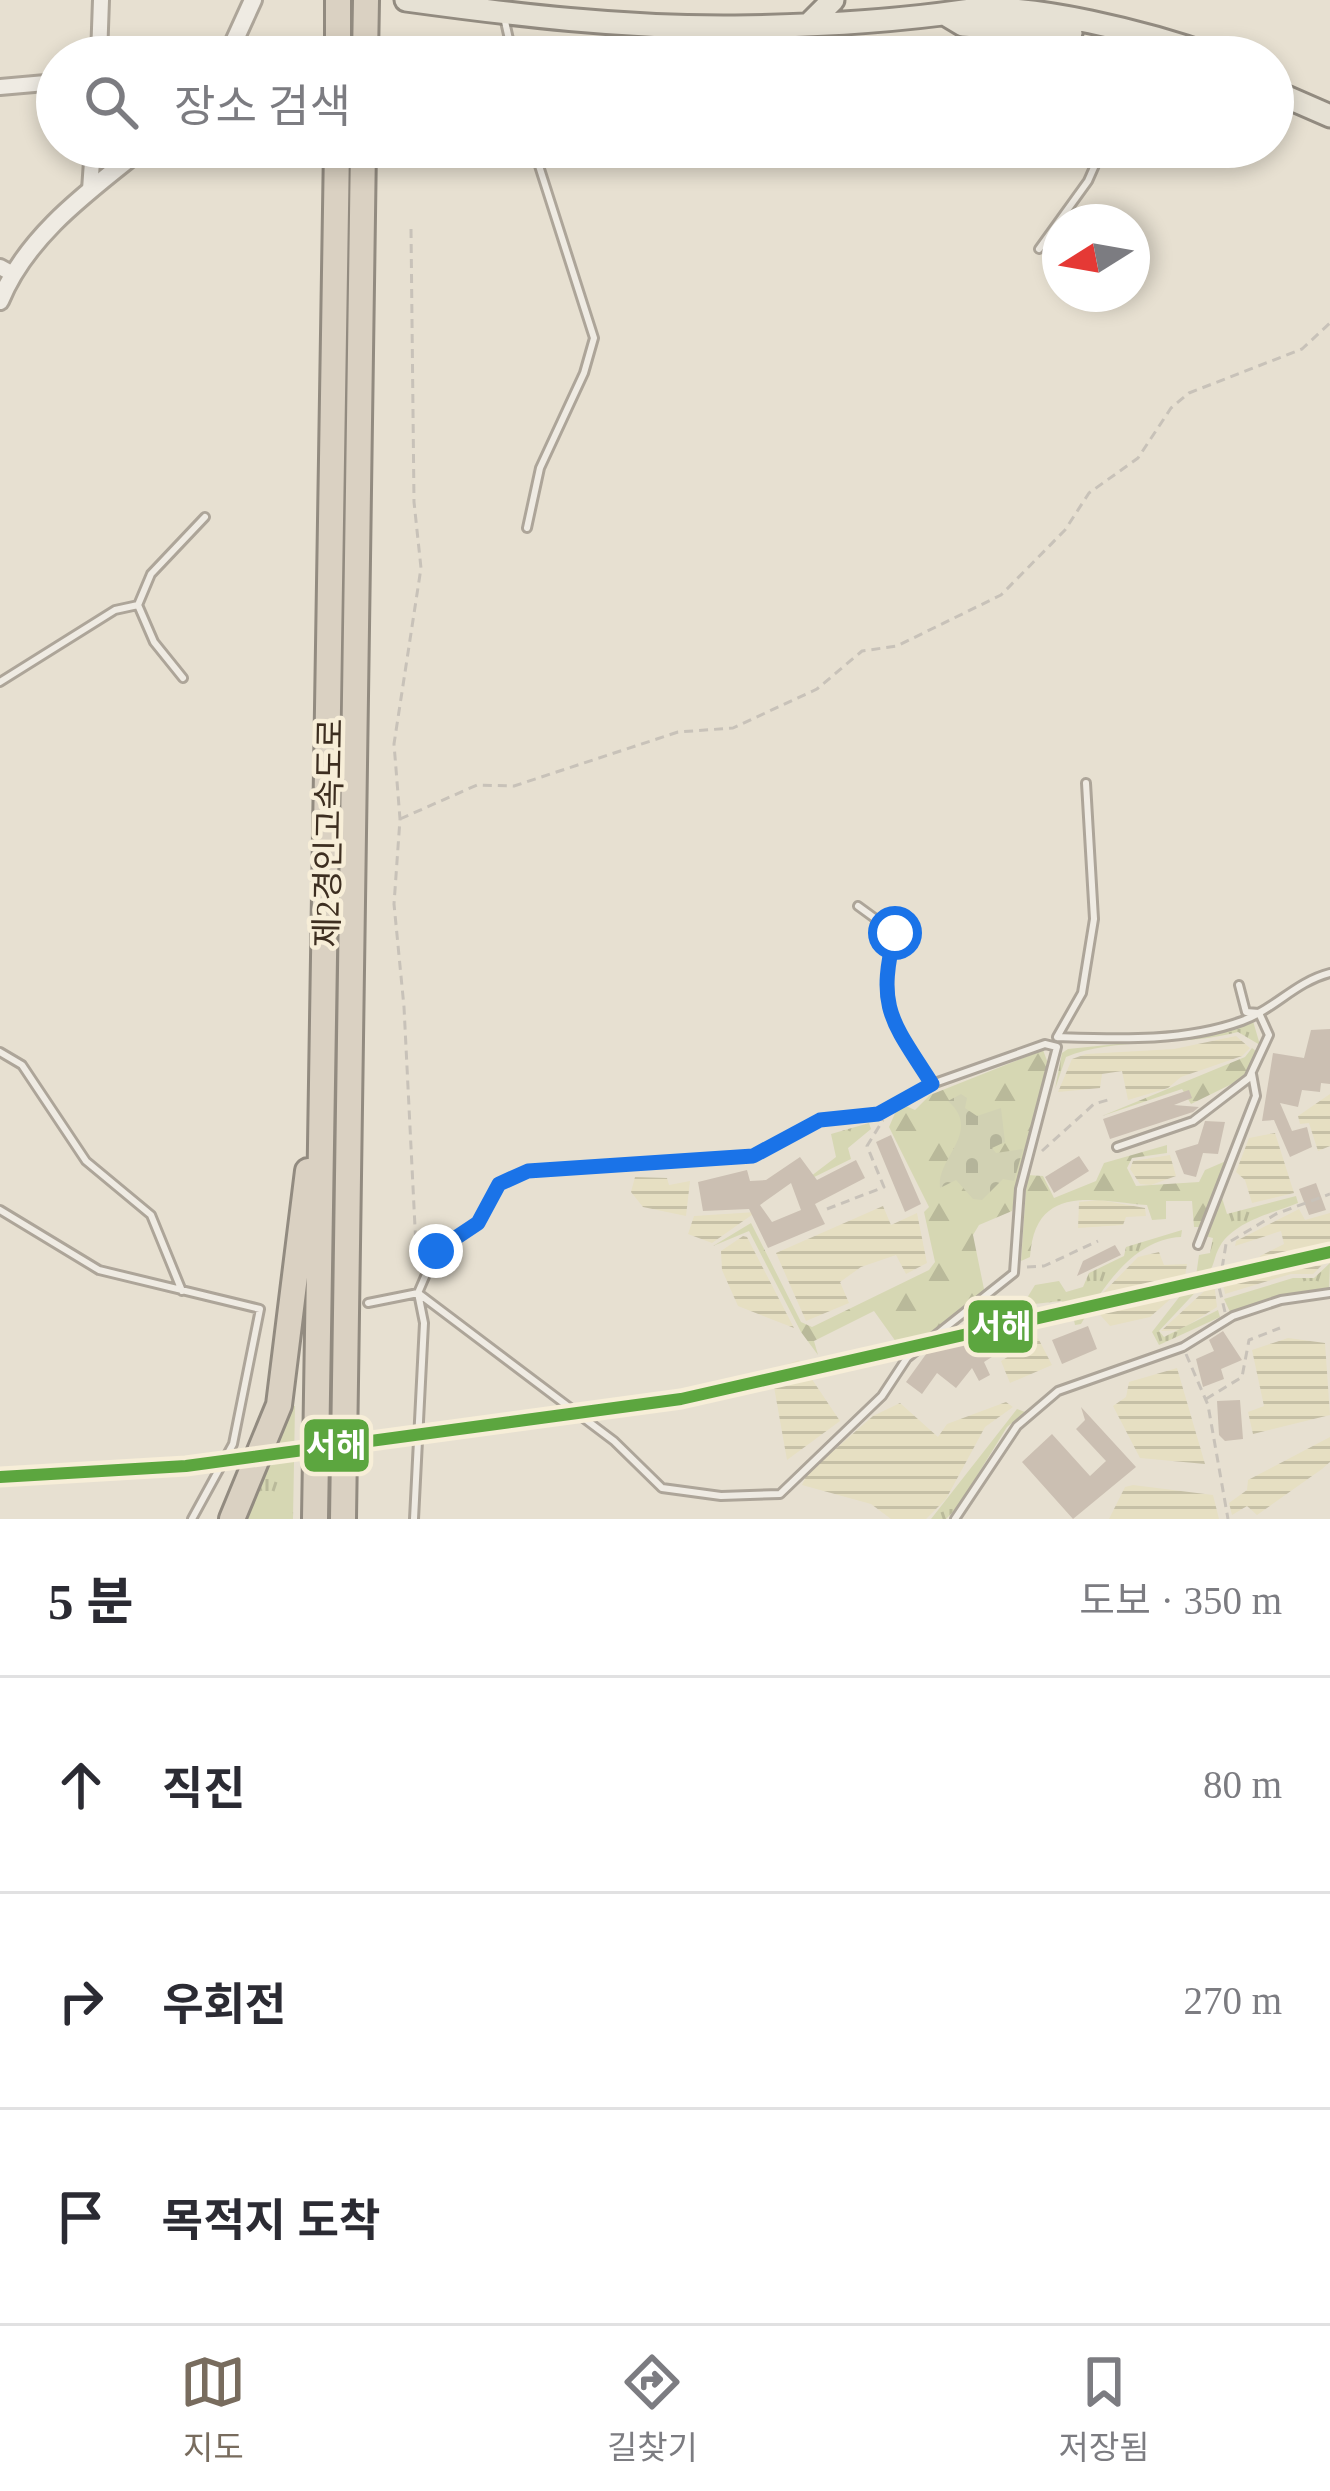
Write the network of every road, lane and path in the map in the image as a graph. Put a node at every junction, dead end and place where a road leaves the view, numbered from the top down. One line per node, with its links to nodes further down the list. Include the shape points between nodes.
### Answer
1 (100, 0): 12 (street)
2 (253, 0): 13 (street)
3 (338, 0): 14 (highway)
4 (366, 0): 15 (highway)
5 (406, 0): 9 (main road)
6 (833, 0): 11 (main road)
7 (998, 7): 10 (main road); 18 (main road)
8 (920, 9): 10 (main road); 11 (main road)
9 (503, 14): 11 (main road); 16 (lane)
10 (949, 16): 17 (main road, via 963,26)
11 (808, 25)
12 (99, 36)
13 (237, 36)
14 (338, 36)
15 (365, 36)
16 (508, 36)
17 (1033, 36)
18 (1146, 36)
19 (36, 84): 20 (street)
20 (0, 87)
21 (1294, 88): 23 (main road)
22 (1294, 100): 24 (main road)
23 (1330, 103)
24 (1330, 116)
25 (92, 168): 31 (street)
26 (118, 168): 31 (street)
27 (337, 168): 47 (highway, 제2경인고속도로)
28 (363, 168): 74 (highway, 제2경인고속도로)
29 (540, 168): 38 (lane, via 594,338 540,468)
30 (1093, 168): 33 (lane)
31 (90, 190): 34 (street)
32 (411, 229): 43 (path, via 421,568 394,744)
33 (1039, 249)
34 (6, 270): 35 (street)
35 (0, 301)
36 (1330, 323): 43 (path, via 1302,349 1189,393 1138,458 1089,494 1000,595 898,646 862,651 818,689 734,728 678,732 514,786 477,784)
37 (205, 517): 39 (lane, via 151,574)
38 (527, 528)
39 (138, 605): 40 (lane); 41 (lane, via 115,610)
40 (183, 678)
41 (0, 682)
42 (1086, 783): 49 (lane, via 1094,919 1082,993)
43 (400, 819): 64 (path, via 394,904)
44 (858, 906): 52 (lane, via 895,933 882,985 895,1026)
45 (1330, 973): 48 (lane, via 1282,993)
46 (1239, 985): 48 (lane, via 1246,1012)
47 (326, 995): 72 (highway, via 290,1352 266,1448); 73 (highway, 제2경인고속도로)
48 (1259, 1013): 49 (lane, via 1189,1034); 51 (lane, via 1269,1035)
49 (1057, 1042): 52 (lane); 56 (lane)
50 (0, 1052): 65 (lane, via 22,1065 86,1161 151,1215)
51 (1252, 1072): 55 (lane, via 1193,1121); 61 (lane, via 1256,1096)
52 (932, 1084): 54 (lane)
53 (1111, 1099): 56 (path, via 1094,1104)
54 (881, 1112): 58 (path, via 884,1121 867,1146 884,1187); 64 (lane, via 820,1120 753,1156 528,1171 499,1184 478,1223 436,1251)
55 (1117, 1147)
56 (1028, 1161): 62 (lane)
57 (1330, 1194): 67 (path, via 1226,1244 1219,1287)
58 (827, 1209)
59 (0, 1210): 65 (lane, via 99,1270)
60 (1098, 1241): 62 (path, via 1044,1266)
61 (1198, 1245)
62 (1014, 1267): 64 (lane, via 1006,1282 907,1358 882,1396 780,1494 662,1488)
63 (1330, 1292): 67 (lane)
64 (418, 1293): 66 (lane); 75 (lane, via 424,1323)
65 (183, 1294): 71 (lane, via 262,1309 233,1444)
66 (368, 1303)
67 (1226, 1319): 69 (lane)
68 (1280, 1328): 70 (path, via 1249,1340 1242,1377)
69 (1183, 1347): 70 (path); 76 (lane, via 1058,1390 1017,1426)
70 (1205, 1399): 77 (path)
71 (192, 1519)
72 (232, 1519)
73 (315, 1519)
74 (346, 1519)
75 (413, 1519)
76 (956, 1519)
77 (1228, 1519)

